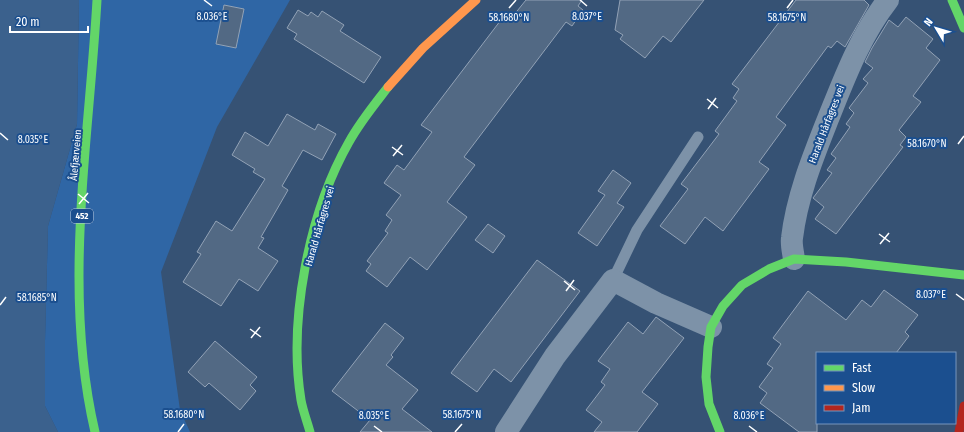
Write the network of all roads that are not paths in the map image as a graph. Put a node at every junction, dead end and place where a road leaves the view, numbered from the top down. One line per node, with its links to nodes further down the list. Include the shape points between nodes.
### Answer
1 (98, 0): 12 (street, Ålefjærveien / 452, via 83,196 79,292 89,410)
2 (476, 0): 13 (street, Harald Hårfagres vei, via 391,81 349,142 328,190 307,267 298,330 301,396)
3 (888, 0): 7 (street, Harald Hårfagres vei, via 862,37 813,156 800,196 792,239)
4 (952, 0): 5 (street)
5 (964, 28)
6 (698, 137): 9 (lane, via 637,230)
7 (794, 259): 8 (street); 10 (street, via 769,269 742,285 723,306)
8 (964, 275)
9 (613, 280): 10 (street, via 656,303); 14 (street, via 555,356)
10 (711, 327): 15 (street, via 706,377 709,404)
11 (964, 406): 16 (street)
12 (95, 432)
13 (310, 432)
14 (506, 432)
15 (720, 432)
16 (959, 432)

